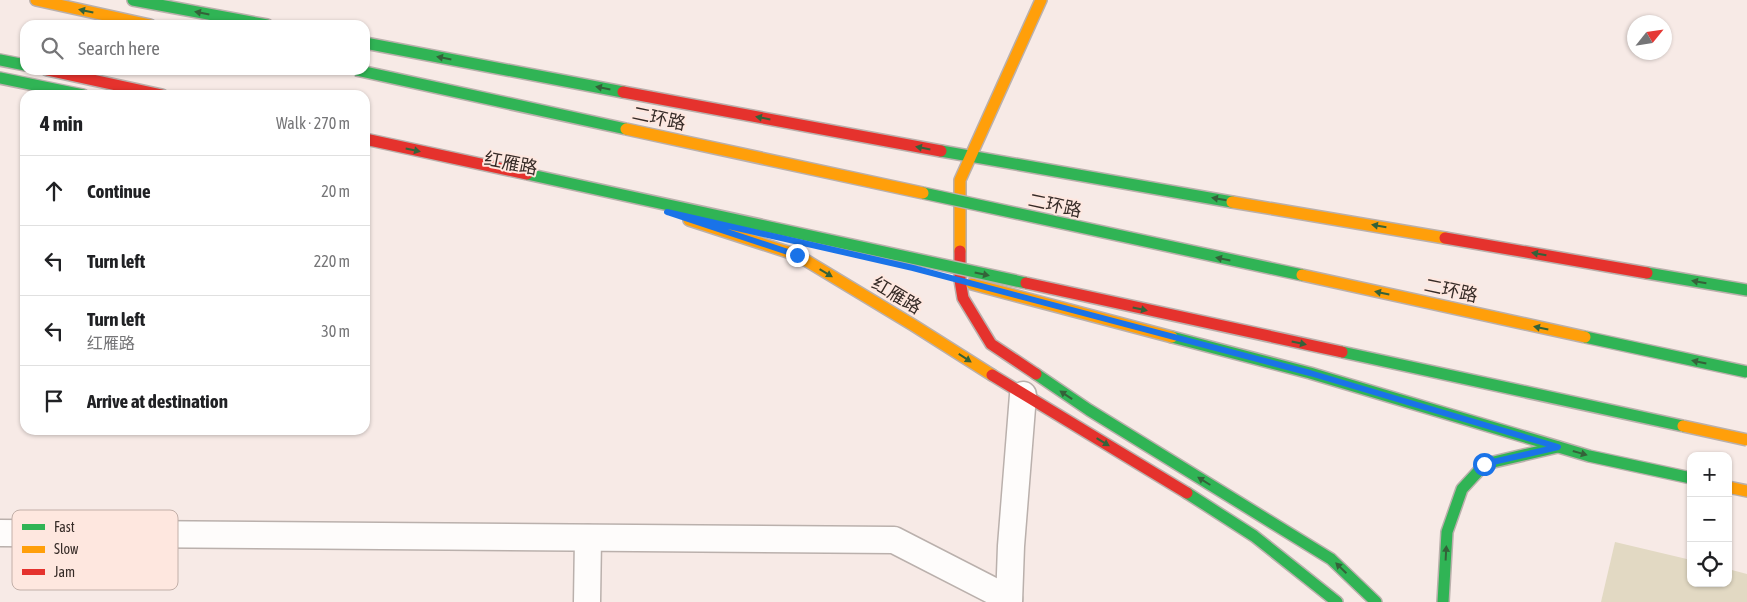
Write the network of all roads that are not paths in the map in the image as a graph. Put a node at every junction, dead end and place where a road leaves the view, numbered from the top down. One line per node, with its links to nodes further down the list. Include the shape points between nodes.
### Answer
1 (36, 0): 4 (main road, one-way to 1)
2 (132, 0): 5 (main road, one-way to 2)
3 (1041, 0): 15 (main road)
4 (127, 20)
5 (240, 20)
6 (370, 44): 15 (main road, one-way to 6)
7 (0, 60): 8 (main road)
8 (20, 64)
9 (370, 73): 20 (main road, 二环路, one-way to 9, bridge)
10 (70, 75): 13 (main road)
11 (0, 78): 12 (main road)
12 (59, 90)
13 (139, 90)
14 (370, 141): 22 (main road, one-way to 22, bridge)
15 (971, 157): 18 (main road, via 960,180); 19 (main road, one-way to 15)
16 (414, 161): 17 (main road, 红雁路)
17 (667, 212): 18 (main road); 21 (main road, 红雁路, one-way to 21, via 797,255)
18 (960, 280): 23 (main road, via 1310,373); 32 (main road, one-way to 18, via 1331,559 1089,410 991,344 963,298)
19 (1747, 290)
20 (1747, 372)
21 (1023, 395): 29 (street); 31 (main road, 红雁路, one-way to 31, via 1254,536)
22 (1747, 440)
23 (1558, 447): 24 (main road, one-way to 24); 33 (main road, one-way to 23, via 1447,532 1462,489 1484,464)
24 (1687, 477)
25 (1732, 488): 26 (main road)
26 (1747, 491)
27 (178, 535): 28 (street)
28 (588, 538): 29 (street, via 894,540); 30 (street)
29 (1009, 600)
30 (587, 602)
31 (1336, 602)
32 (1376, 602)
33 (1443, 602)

